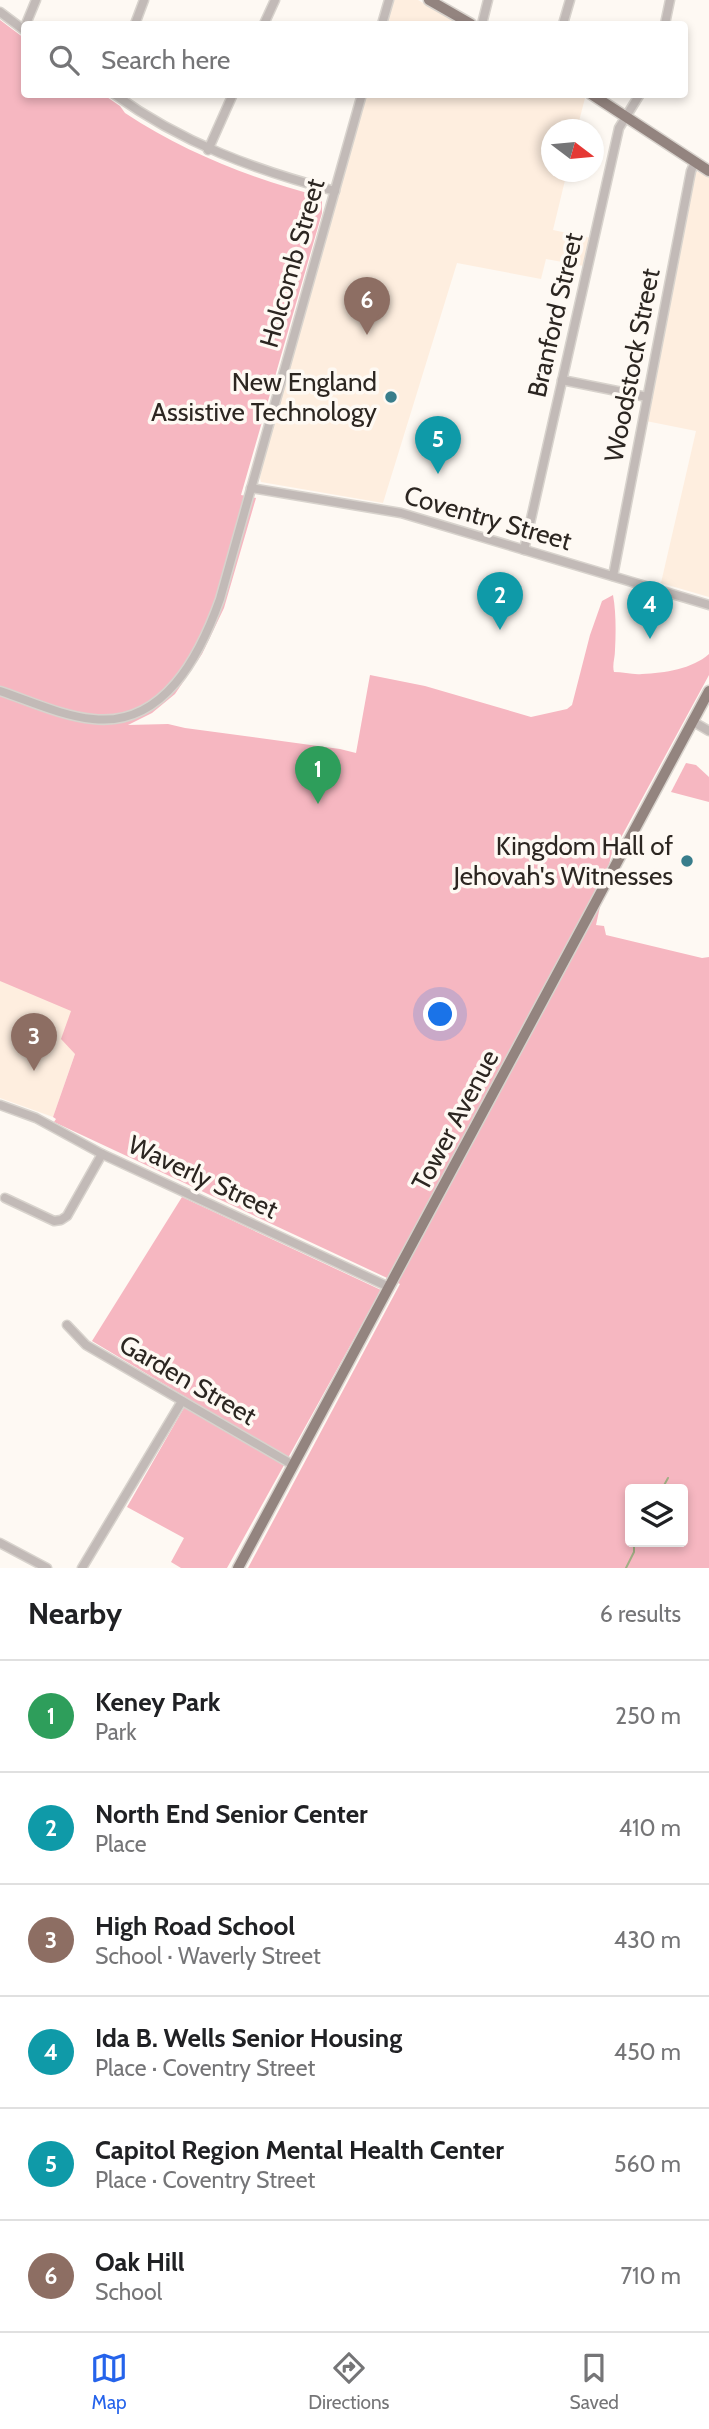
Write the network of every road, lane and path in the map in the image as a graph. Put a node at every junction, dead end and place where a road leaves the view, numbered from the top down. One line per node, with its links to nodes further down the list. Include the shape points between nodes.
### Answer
1 (36, 0): 10 (street)
2 (144, 0): 11 (street)
3 (275, 0): 12 (street)
4 (389, 0): 13 (street)
5 (429, 0): 14 (main road)
6 (488, 0): 15 (street)
7 (569, 0): 16 (street)
8 (670, 0): 17 (street)
9 (0, 12): 18 (street)
10 (28, 21)
11 (136, 21)
12 (265, 21)
13 (383, 21)
14 (466, 21)
15 (483, 21)
16 (564, 21)
17 (666, 21)
18 (21, 25)
19 (120, 98): 25 (street)
20 (231, 98): 25 (street)
21 (361, 98): 28 (street, Holcomb Street)
22 (597, 98): 24 (main road)
23 (637, 98): 24 (street, Branford Street)
24 (625, 117): 26 (main road); 29 (street, Branford Street)
25 (208, 150): 28 (street)
26 (695, 162): 27 (main road); 30 (street, Woodstock Street)
27 (709, 171)
28 (335, 191): 31 (street, Holcomb Street)
29 (562, 380): 30 (street); 32 (street, Branford Street)
30 (647, 397): 33 (street, Woodstock Street)
31 (251, 488): 32 (street, Coventry Street, via 390,510); 35 (street, Holcomb Street, via 216,609 196,654 165,695 139,712 113,719 80,717)
32 (524, 550): 33 (street, Coventry Street)
33 (613, 576): 34 (street, Coventry Street)
34 (709, 605)
35 (0, 691)
36 (709, 691): 37 (main road, Tower Avenue)
37 (692, 721): 38 (street); 42 (main road, Tower Avenue)
38 (709, 731)
39 (0, 1105): 40 (street, Waverly Street, via 36,1118)
40 (102, 1154): 41 (street, via 61,1220); 42 (street, Waverly Street)
41 (5, 1198)
42 (389, 1287): 45 (main road, Tower Avenue)
43 (67, 1325): 44 (street, Garden Street, via 86,1345)
44 (182, 1401): 45 (street, Garden Street); 48 (street)
45 (293, 1465): 49 (main road, Tower Avenue)
46 (0, 1543): 47 (street)
47 (47, 1568)
48 (82, 1568)
49 (238, 1568)

